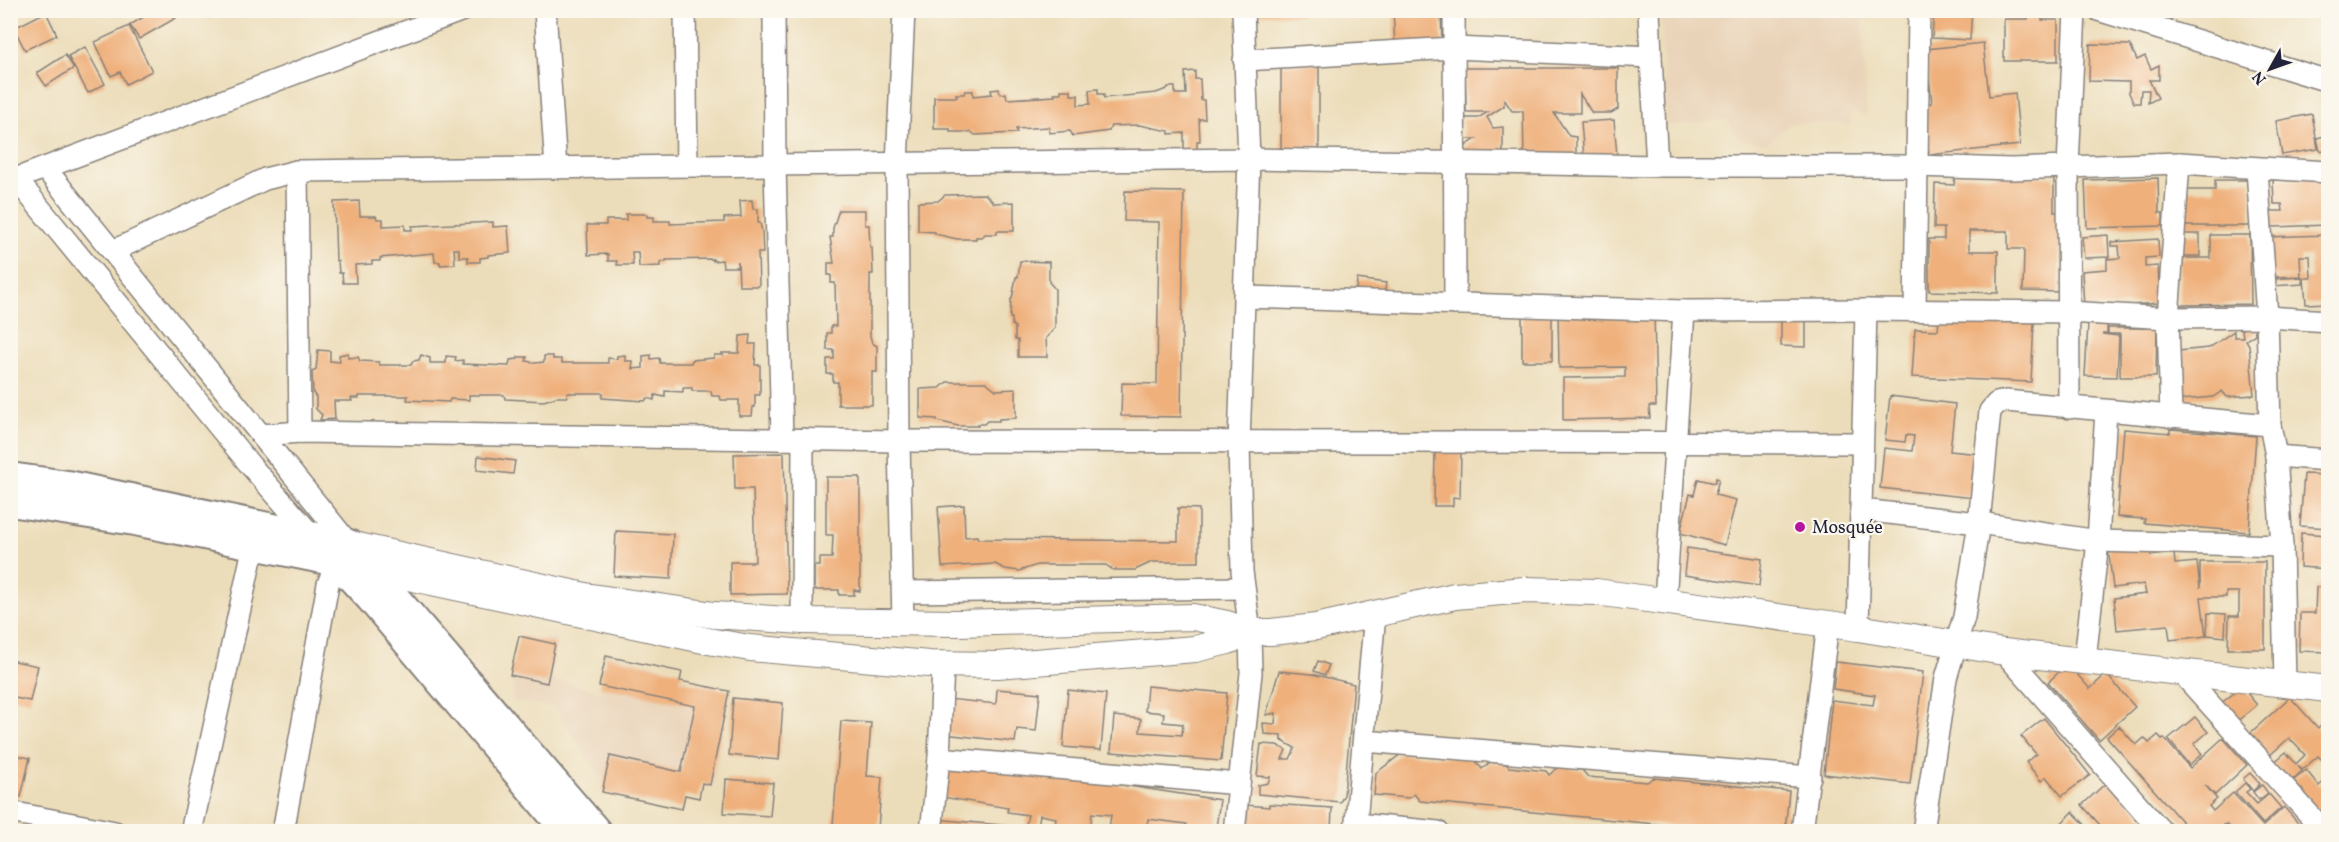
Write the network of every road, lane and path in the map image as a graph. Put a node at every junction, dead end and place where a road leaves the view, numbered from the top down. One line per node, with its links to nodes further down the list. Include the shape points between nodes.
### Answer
1 (463, 10): 25 (street)
2 (545, 10): 26 (street)
3 (686, 10): 21 (street)
4 (774, 10): 20 (street)
5 (904, 10): 18 (street)
6 (1243, 10): 14 (street)
7 (1454, 10): 12 (street)
8 (1649, 10): 13 (street)
9 (1919, 10): 23 (street)
10 (2075, 10): 24 (street)
11 (2098, 10): 15 (street)
12 (1454, 48): 13 (street); 14 (street); 17 (street)
13 (1651, 57): 22 (street)
14 (1244, 60): 16 (street)
15 (2328, 81)
16 (1249, 159): 17 (street); 18 (street); 32 (street)
17 (1454, 163): 22 (street); 33 (street)
18 (897, 164): 20 (street); 48 (street)
19 (2179, 164): 24 (street); 27 (street); 39 (street)
20 (775, 165): 21 (street); 47 (street)
21 (687, 166): 26 (street)
22 (1657, 166): 23 (street)
23 (1917, 166): 24 (street); 35 (street)
24 (2068, 167): 37 (street)
25 (45, 168): 30 (street); 31 (street)
26 (556, 168): 28 (street)
27 (2258, 169): 29 (street); 38 (street)
28 (297, 171): 31 (street, via 265,179); 45 (street)
29 (2328, 172)
30 (13, 180): 59 (street)
31 (113, 251): 46 (street)
32 (1244, 297): 33 (street); 49 (street)
33 (1455, 304): 36 (street)
34 (1866, 310): 35 (street); 36 (street); 51 (street)
35 (1915, 310): 37 (street)
36 (1684, 311): 50 (street)
37 (2068, 312): 39 (street); 41 (street)
38 (2267, 317): 39 (street); 40 (street); 44 (street)
39 (2168, 318): 43 (street)
40 (2328, 321)
41 (2069, 408): 42 (street); 57 (street, via 2006,401 1993,406)
42 (2106, 411): 43 (street); 60 (street)
43 (2171, 417): 44 (street)
44 (2270, 425): 52 (street)
45 (300, 432): 46 (street); 47 (street)
46 (261, 435): 62 (street)
47 (792, 439): 48 (street); 68 (street)
48 (899, 441): 49 (street); 65 (street)
49 (1239, 443): 50 (street); 64 (street)
50 (1676, 443): 51 (street); 66 (street)
51 (1862, 443): 56 (street)
52 (2276, 456): 53 (street); 61 (street)
53 (2328, 460)
54 (10, 477): 58 (main road, via 68,485)
55 (10, 501): 58 (main road)
56 (1861, 510): 57 (street); 71 (street)
57 (1979, 522): 60 (street); 73 (street, via 1964,617)
58 (256, 535): 59 (main road); 62 (main road); 87 (street)
59 (312, 536): 62 (main road)
60 (2098, 541): 61 (street); 75 (street)
61 (2282, 546): 78 (street)
62 (343, 553): 63 (main road); 68 (street, via 628,604); 88 (street, via 328,584); 89 (main road, via 370,598)
63 (371, 569): 76 (street, via 708,641); 90 (main road)
64 (1244, 588): 65 (street); 72 (street)
65 (903, 592): 69 (street)
66 (1665, 602): 67 (street, via 1596,592 1525,590 1455,596); 70 (street)
67 (1375, 614): 72 (street, via 1294,630); 80 (street)
68 (802, 621): 69 (street)
69 (903, 622): 72 (street, via 1193,617)
70 (1828, 624): 71 (street); 82 (street)
71 (1858, 628): 73 (street)
72 (1250, 632): 76 (street, via 1195,649 998,665); 83 (street, via 1250,694)
73 (1955, 643): 74 (street); 95 (street)
74 (2004, 652): 75 (street); 96 (street)
75 (2085, 660): 77 (street)
76 (944, 665): 81 (street)
77 (2180, 671): 78 (street); 97 (street)
78 (2285, 684): 79 (street)
79 (2328, 689)
80 (1364, 741): 82 (street); 85 (street)
81 (939, 758): 83 (street); 91 (street)
82 (1810, 777): 94 (street)
83 (1239, 784): 92 (street)
84 (10, 812): 86 (street)
85 (1356, 828): 93 (street)
86 (115, 831)
87 (191, 831)
88 (283, 831)
89 (567, 831)
90 (597, 831)
91 (931, 831)
92 (1234, 831)
93 (1438, 831)
94 (1802, 831)
95 (1923, 831)
96 (2162, 831)
97 (2325, 831)

